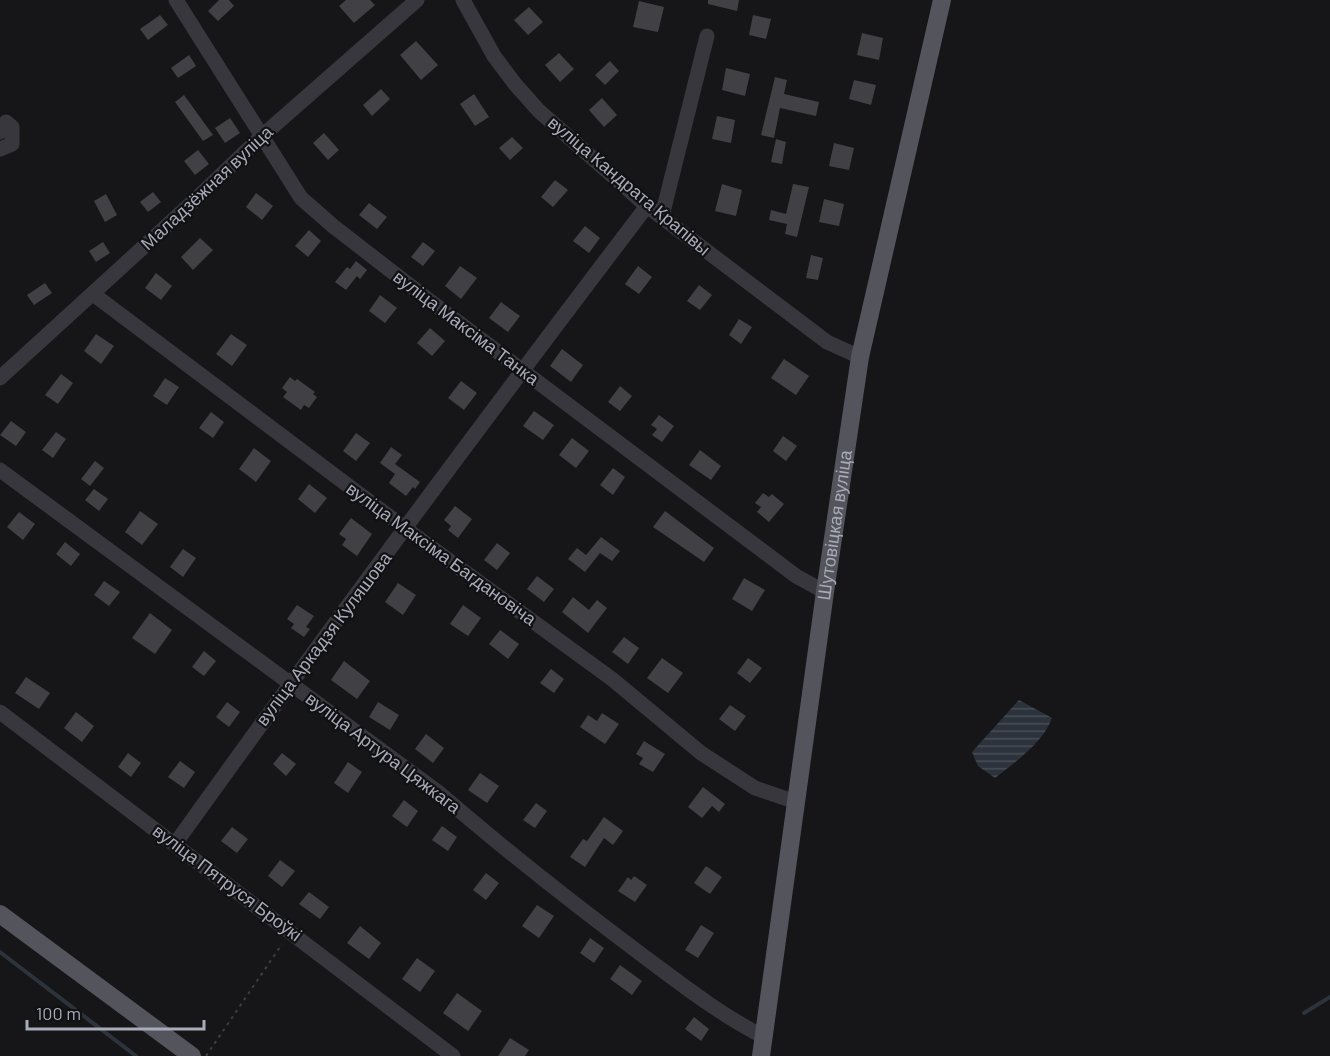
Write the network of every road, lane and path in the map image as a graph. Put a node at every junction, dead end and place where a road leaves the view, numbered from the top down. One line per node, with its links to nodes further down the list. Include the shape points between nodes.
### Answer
1 (176, 0): 7 (street, вуліца Максіма Танка)
2 (417, 0): 7 (street, Маладзёжная вуліца)
3 (463, 0): 9 (street, вуліца Кандрата Крапівы, via 494,56 539,111)
4 (942, 0): 12 (main road, Шутовіцкая вуліца)
5 (707, 36): 10 (street)
6 (0, 132): 8 (street, via 6,122 12,127 12,144)
7 (262, 136): 11 (street, Маладзёжная вуліца); 13 (street, вуліца Максіма Танка, via 301,198)
8 (0, 149)
9 (647, 206): 10 (street, вуліца Кандрата Крапівы); 13 (street, вуліца Аркадзя Куляшова)
10 (662, 216): 12 (street, вуліца Кандрата Крапівы, via 827,342)
11 (93, 294): 14 (street, Маладзёжная вуліца); 16 (street, вуліца Максіма Багдановіча)
12 (860, 357): 17 (main road, Шутовіцкая вуліца)
13 (522, 371): 16 (street, вуліца Аркадзя Куляшова); 17 (street, вуліца Максіма Танка, via 796,576)
14 (0, 378)
15 (0, 470): 18 (street, вуліца Артура Цяжкага)
16 (406, 529): 18 (street, вуліца Аркадзя Куляшова); 20 (street, вуліца Максіма Багдановіча, via 612,679 701,753 755,788)
17 (825, 592): 20 (main road, Шутовіцкая вуліца)
18 (290, 684): 21 (street, вуліца Аркадзя Куляшова); 24 (street, вуліца Артура Цяжкага, via 438,792 691,993)
19 (0, 712): 21 (street, вуліца Пятруся Броўкі)
20 (796, 802): 24 (main road, Шутовіцкая вуліца)
21 (175, 844): 23 (street, вуліца Пятруся Броўкі)
22 (0, 914): 25 (main road)
23 (290, 932): 26 (path); 27 (street, вуліца Пятруся Броўкі)
24 (764, 1037): 28 (main road, Шутовіцкая вуліца)
25 (192, 1056)
26 (206, 1056)
27 (453, 1056)
28 (761, 1056)

